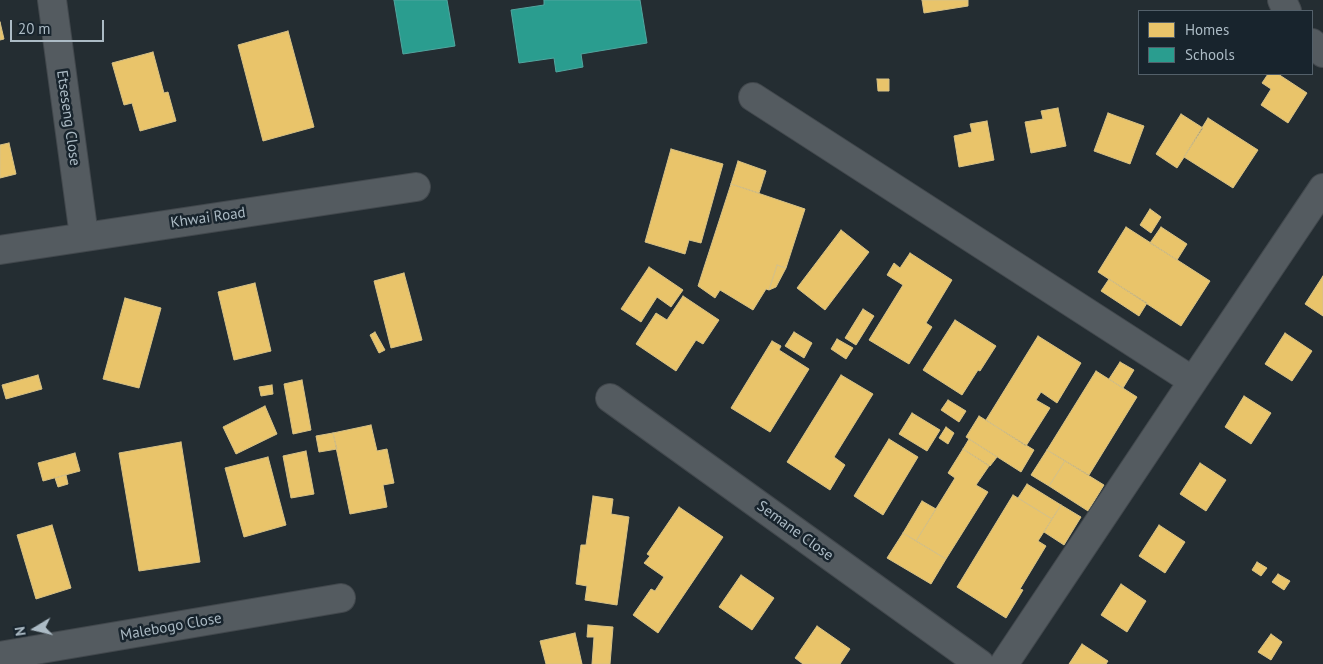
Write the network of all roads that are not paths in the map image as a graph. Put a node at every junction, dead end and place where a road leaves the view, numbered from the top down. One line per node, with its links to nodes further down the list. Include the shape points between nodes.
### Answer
1 (52, 0): 7 (street, Etseseng Close)
2 (1313, 44): 3 (street)
3 (1323, 53)
4 (753, 97): 9 (street)
5 (416, 187): 7 (street, Khwai Road)
6 (1323, 188): 9 (street)
7 (84, 236): 8 (street, Khwai Road)
8 (0, 250)
9 (1193, 381): 14 (street)
10 (610, 398): 13 (street, Semane Close)
11 (341, 598): 12 (street, Malebogo Close)
12 (0, 656)
13 (980, 664)
14 (1004, 664)

